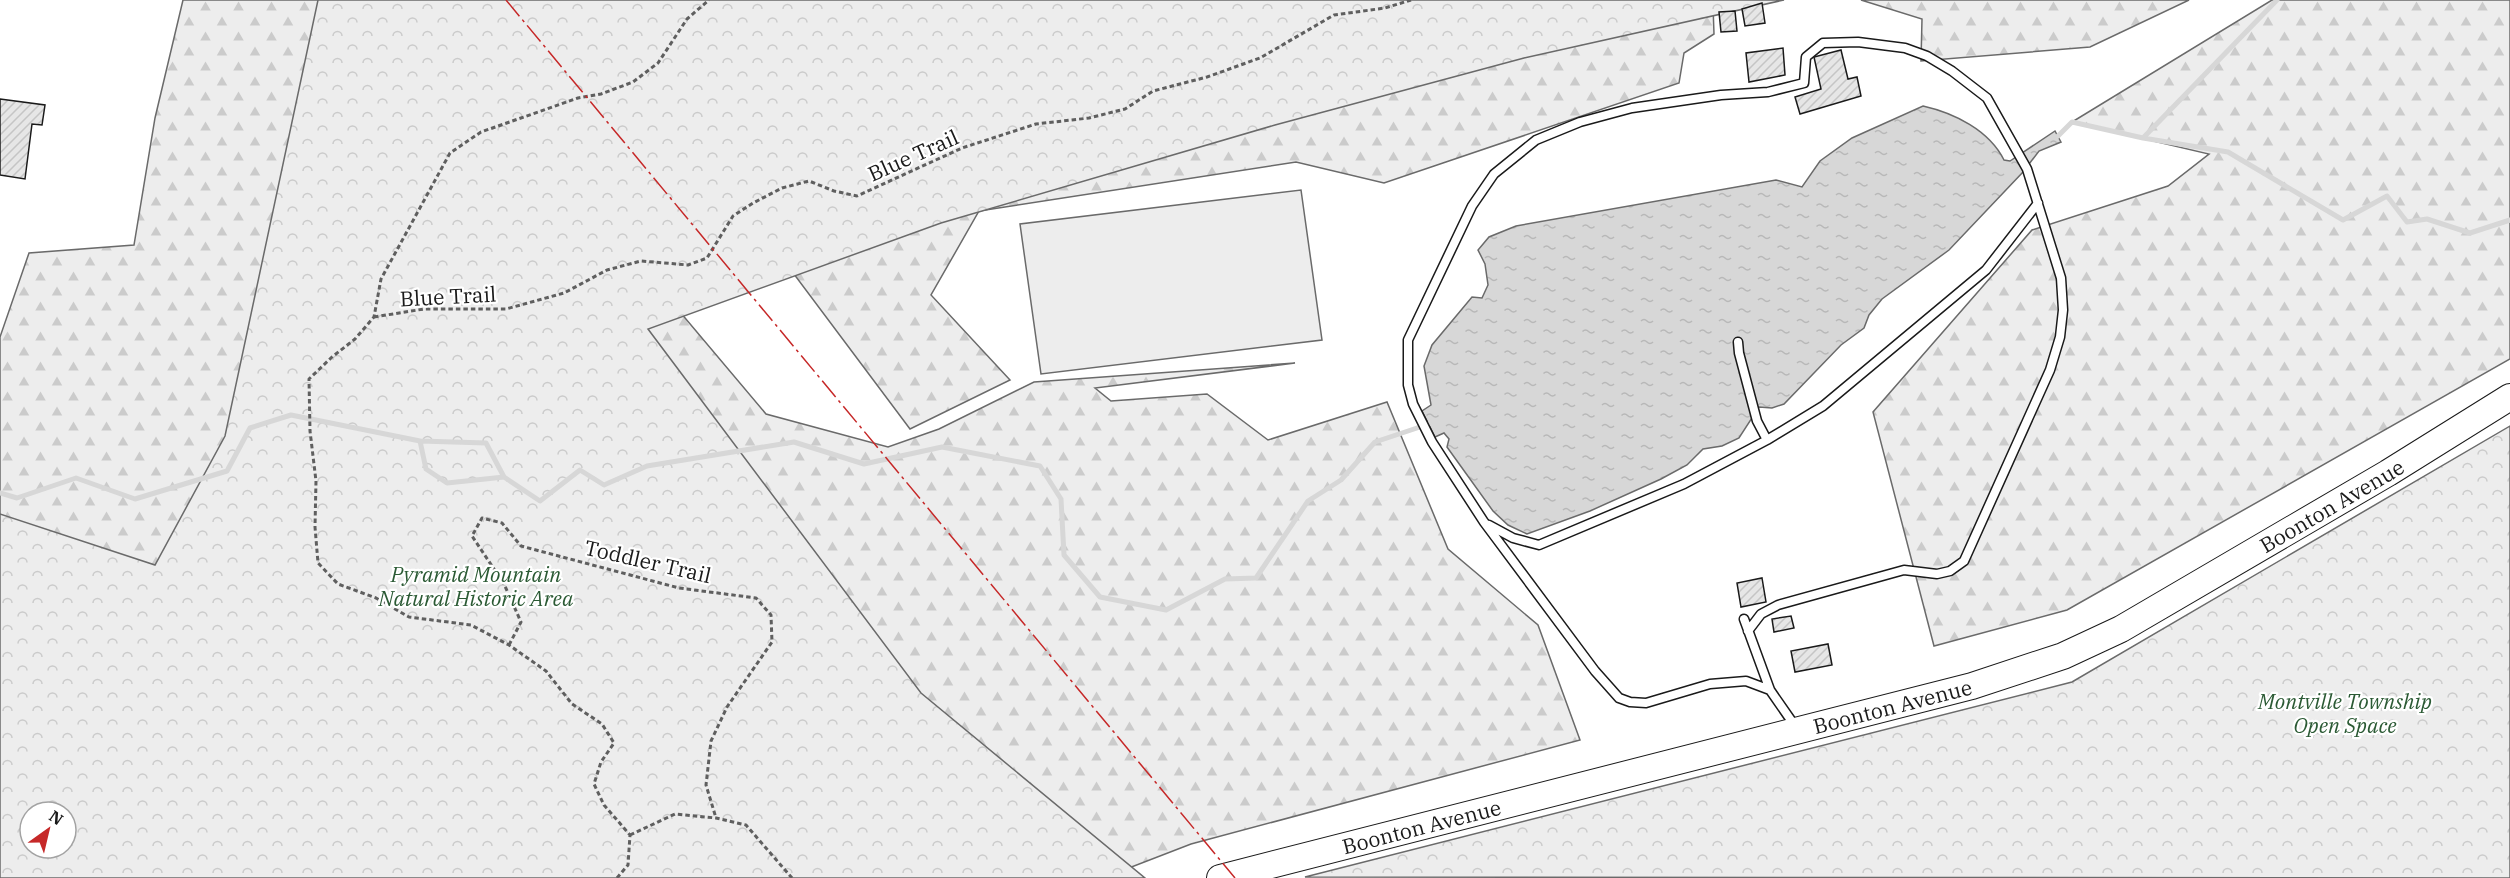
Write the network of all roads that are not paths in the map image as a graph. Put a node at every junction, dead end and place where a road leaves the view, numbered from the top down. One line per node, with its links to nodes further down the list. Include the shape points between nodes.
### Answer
1 (2038, 203): 4 (lane, via 1986,270 1823,406); 5 (lane, via 2019,151 1987,98 1927,56 1905,48 1858,42 1823,43 1806,57 1804,83 1768,92 1632,108 1580,122 1536,140 1494,174 1472,206 1408,340 1408,385 1413,404 1432,442); 7 (lane, via 2061,278 2060,337 2034,409 1964,561 1950,571 1936,574 1904,570 1778,605 1761,614)
2 (1738, 342): 4 (lane, via 1757,421)
3 (2510, 397): 9 (main road, Boonton Avenue, via 2121,629 2031,668)
4 (1767, 440): 5 (lane, via 1684,484 1539,545 1513,538)
5 (1484, 522): 8 (lane, via 1619,698 1646,703 1710,684 1746,681)
6 (1744, 619): 7 (lane)
7 (1748, 631): 8 (lane)
8 (1770, 690): 9 (lane)
9 (1797, 729): 10 (main road, Boonton Avenue)
10 (1220, 878)

